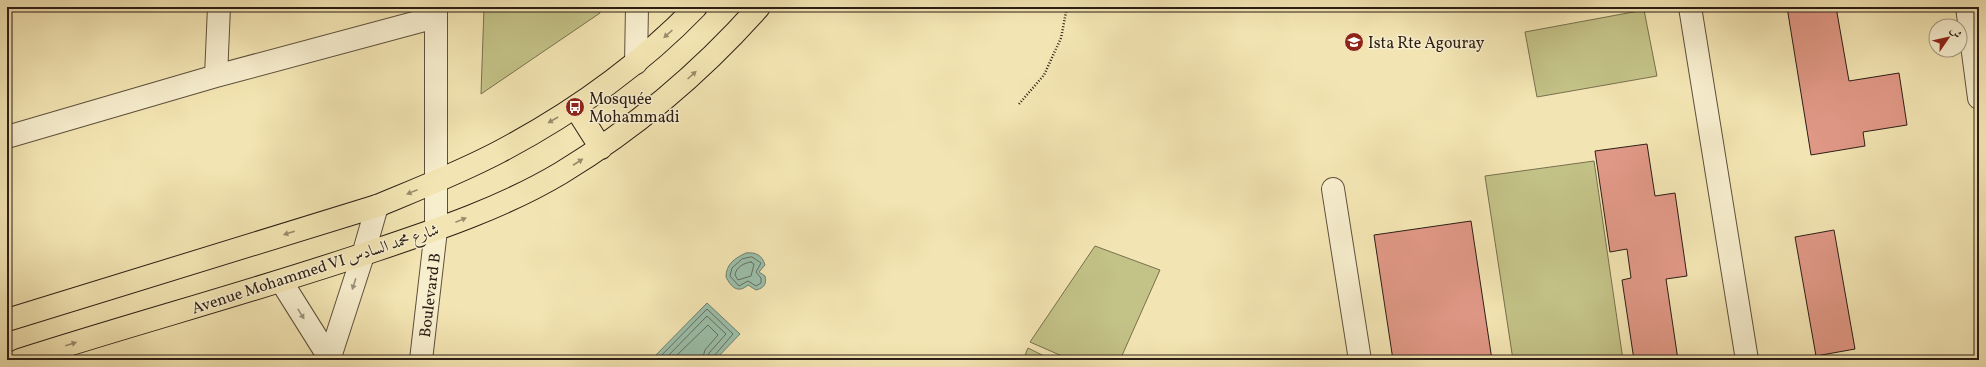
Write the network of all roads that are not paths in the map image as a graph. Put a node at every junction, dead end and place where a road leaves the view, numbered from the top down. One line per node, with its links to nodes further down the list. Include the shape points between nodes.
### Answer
1 (219, 7): 9 (street)
2 (637, 7): 8 (street)
3 (696, 7): 8 (main road, one-way to 8)
4 (759, 7): 13 (main road, Avenue Mohammed VI شارع محمد السادس, one-way to 4, via 670,95)
5 (1690, 7): 25 (street)
6 (1967, 7): 10 (street)
7 (436, 12): 9 (street); 14 (street, Boulevard B)
8 (636, 63): 11 (main road)
9 (216, 76): 12 (street)
10 (1979, 98)
11 (575, 107): 13 (main road); 14 (main road, one-way to 14, via 499,152)
12 (7, 137)
13 (601, 148): 17 (main road, Avenue Mohammed VI شارع محمد السادس, one-way to 13, via 505,202 559,174)
14 (436, 182): 16 (main road, one-way to 16); 17 (street, Boulevard B)
15 (1333, 189): 24 (street)
16 (376, 206): 18 (street); 20 (main road, one-way to 20)
17 (436, 230): 18 (main road, Avenue Mohammed VI شارع محمد السادس); 23 (street, Boulevard B)
18 (363, 255): 19 (main road, Avenue Mohammed VI شارع محمد السادس); 21 (street, one-way to 21)
19 (281, 281): 21 (street, one-way to 21); 22 (main road, Avenue Mohammed VI شارع محمد السادس, one-way to 19)
20 (7, 320)
21 (329, 359)
22 (20, 360)
23 (421, 360)
24 (1360, 360)
25 (1747, 360)

